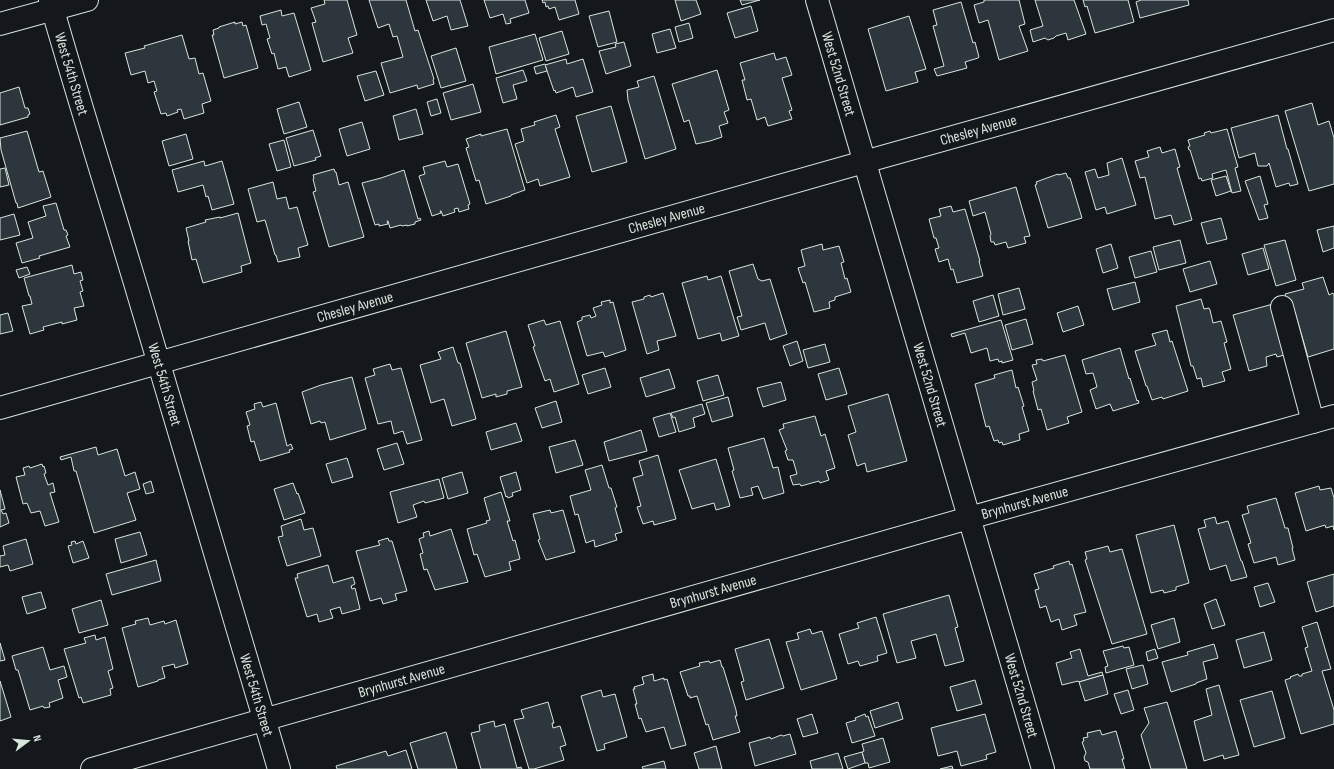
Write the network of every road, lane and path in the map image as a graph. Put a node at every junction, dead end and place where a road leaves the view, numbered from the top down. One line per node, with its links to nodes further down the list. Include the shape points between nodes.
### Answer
1 (87, 0): 3 (street)
2 (817, 0): 6 (street, West 52nd Street)
3 (52, 5): 4 (street); 8 (street, West 54th Street)
4 (0, 24)
5 (1334, 30): 6 (street, Chesley Avenue)
6 (864, 162): 8 (street, Chesley Avenue); 12 (street, West 52nd Street)
7 (1282, 307): 11 (street)
8 (159, 363): 9 (street, Chesley Avenue); 13 (street, West 54th Street)
9 (0, 408)
10 (1334, 416): 11 (street, Brynhurst Avenue)
11 (1314, 422): 12 (street, Brynhurst Avenue)
12 (970, 518): 13 (street, Brynhurst Avenue); 16 (street, West 52nd Street)
13 (264, 720): 14 (street, Brynhurst Avenue); 15 (street, West 54th Street)
14 (92, 769)
15 (279, 769)
16 (1044, 769)

